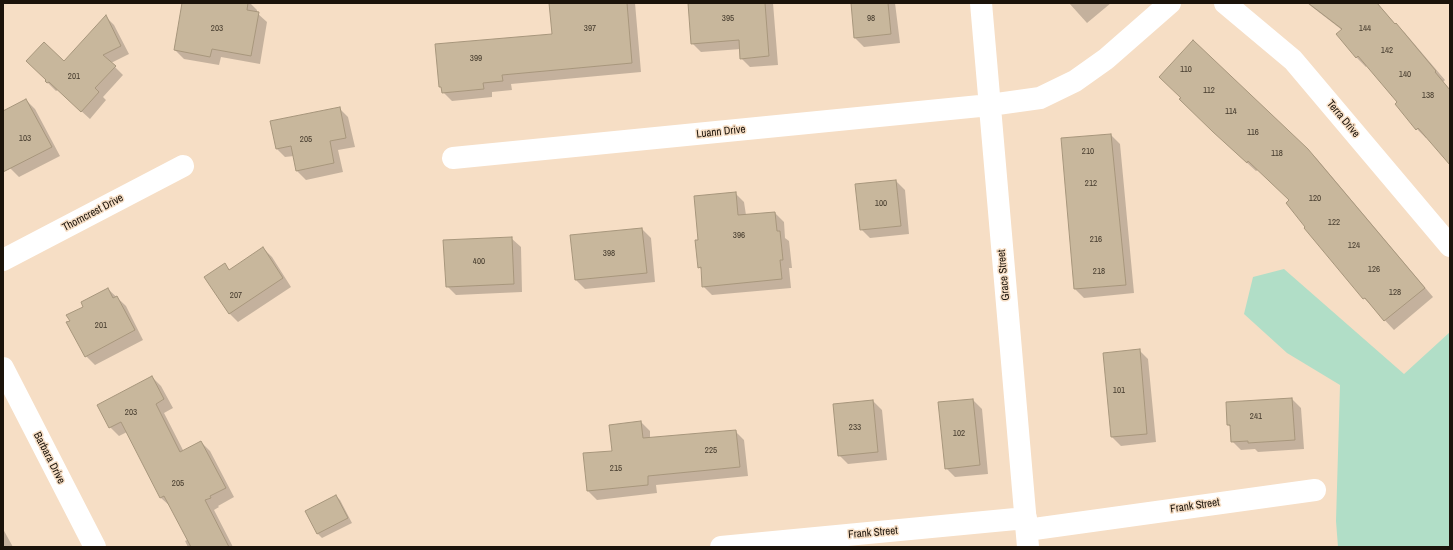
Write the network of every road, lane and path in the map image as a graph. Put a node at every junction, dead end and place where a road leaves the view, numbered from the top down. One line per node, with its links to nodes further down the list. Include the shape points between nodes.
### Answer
1 (981, 3): 4 (street, Grace Street)
2 (1170, 3): 4 (street, via 1106,59 1075,81 1040,98)
3 (1225, 3): 7 (street, Terra Drive, via 1293,60)
4 (990, 105): 5 (street, Luann Drive); 11 (street, Grace Street)
5 (453, 158)
6 (183, 166): 8 (street, Thorncrest Drive)
7 (1450, 246)
8 (3, 260)
9 (3, 368): 12 (street, Barbara Drive)
10 (1315, 490): 11 (street, Frank Street)
11 (1027, 532): 13 (street, Frank Street)
12 (95, 547)
13 (720, 547)

